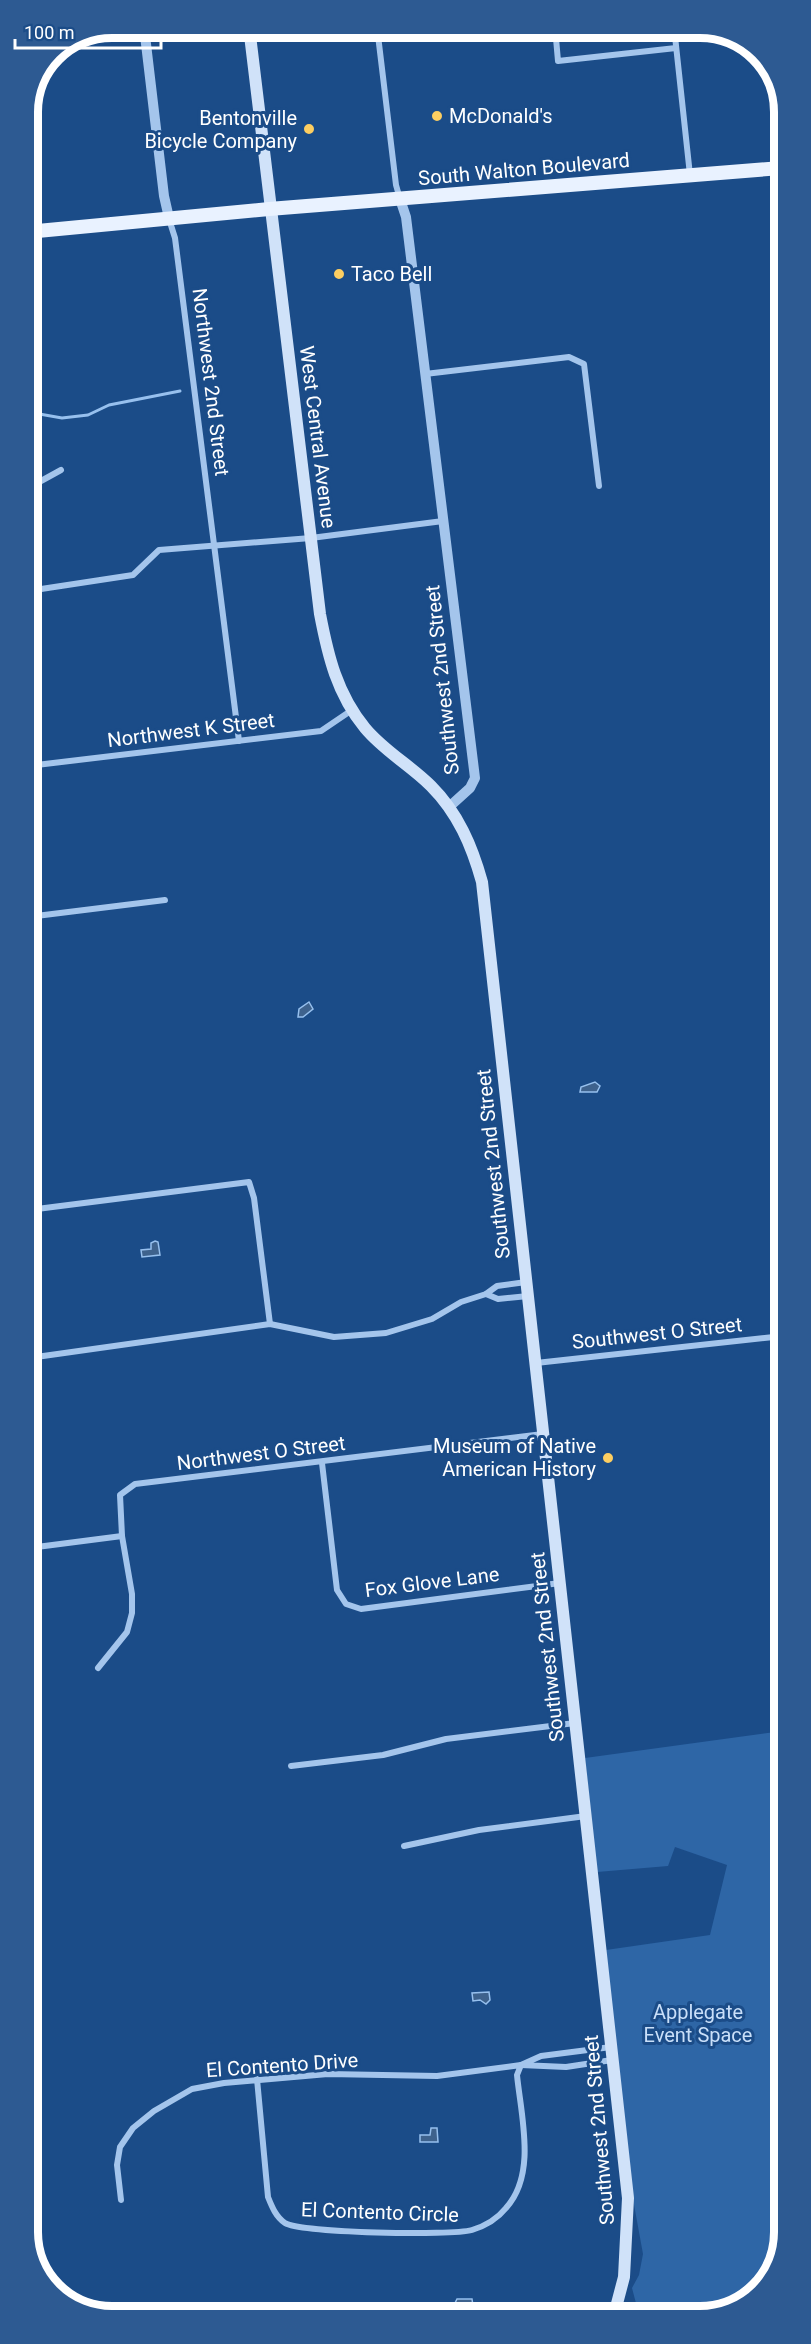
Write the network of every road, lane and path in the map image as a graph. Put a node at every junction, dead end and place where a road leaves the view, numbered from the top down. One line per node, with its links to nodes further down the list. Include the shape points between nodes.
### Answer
1 (145, 37): 11 (street, Northwest 2nd Street)
2 (250, 37): 10 (main road, West Central Avenue)
3 (379, 37): 9 (street, Southwest 2nd Street)
4 (556, 38): 6 (street, via 558,61)
5 (675, 38): 6 (street)
6 (676, 48): 8 (street)
7 (774, 169): 8 (main road, South Walton Boulevard)
8 (690, 176): 9 (main road, South Walton Boulevard)
9 (400, 199): 10 (main road, South Walton Boulevard); 13 (street, Southwest 2nd Street, via 406,217)
10 (269, 209): 11 (main road, South Walton Boulevard); 18 (main road, West Central Avenue)
11 (169, 218): 12 (main road, South Walton Boulevard); 19 (street, Northwest 2nd Street, via 175,238)
12 (37, 231)
13 (425, 374): 16 (street, via 569,357 584,364); 17 (street, Southwest 2nd Street)
14 (61, 470): 15 (street)
15 (37, 481)
16 (599, 486)
17 (443, 521): 18 (street); 24 (street, Southwest 2nd Street, via 475,778)
18 (311, 538): 19 (street); 21 (main road, West Central Avenue, via 329,660)
19 (213, 545): 20 (street, via 159,550 133,574 118,579); 22 (street, Northwest 2nd Street)
20 (37, 590)
21 (352, 710): 22 (street, Northwest K Street, via 321,731); 24 (main road, West Central Avenue, via 385,748 430,785)
22 (239, 741): 23 (street, Northwest K Street)
23 (37, 765)
24 (449, 807): 28 (main road, Southwest 2nd Street, via 475,854 482,882)
25 (165, 900): 26 (street)
26 (37, 915)
27 (37, 1209): 31 (street, via 249,1182)
28 (526, 1282): 29 (street, via 497,1286); 30 (main road, Southwest 2nd Street)
29 (486, 1294): 30 (street, via 498,1299); 31 (street, via 460,1302 412,1327 386,1332 333,1337)
30 (528, 1296): 34 (main road, Southwest 2nd Street)
31 (270, 1324): 33 (street)
32 (774, 1337): 34 (street, Southwest O Street)
33 (37, 1357)
34 (535, 1364): 35 (main road, Southwest 2nd Street)
35 (543, 1434): 36 (street, Northwest O Street); 39 (main road, Southwest 2nd Street)
36 (322, 1463): 37 (street, Northwest O Street, via 135,1484 120,1495); 39 (street, Fox Glove Lane, via 337,1590 346,1604 361,1609)
37 (122, 1536): 38 (street); 40 (street, via 132,1613 127,1632)
38 (37, 1547)
39 (560, 1583): 41 (main road, Southwest 2nd Street)
40 (98, 1668)
41 (575, 1723): 42 (street, via 446,1739 383,1755); 43 (main road, Southwest 2nd Street)
42 (291, 1766)
43 (586, 1816): 44 (street, via 479,1830); 45 (main road, Southwest 2nd Street)
44 (404, 1846)
45 (612, 2053): 46 (street, El Contento Drive, via 541,2056); 46 (street, El Contento Drive, via 566,2067); 49 (main road, Southwest 2nd Street, via 628,2198 624,2277)
46 (521, 2065): 47 (street, El Contento Drive, via 437,2076 328,2074); 47 (street, El Contento Circle, via 517,2075 525,2158 520,2184 508,2207 493,2220 471,2230 443,2233 286,2224 273,2211 268,2197)
47 (257, 2079): 48 (street, El Contento Drive, via 192,2089 133,2128 120,2147)
48 (121, 2200)
49 (616, 2306)

